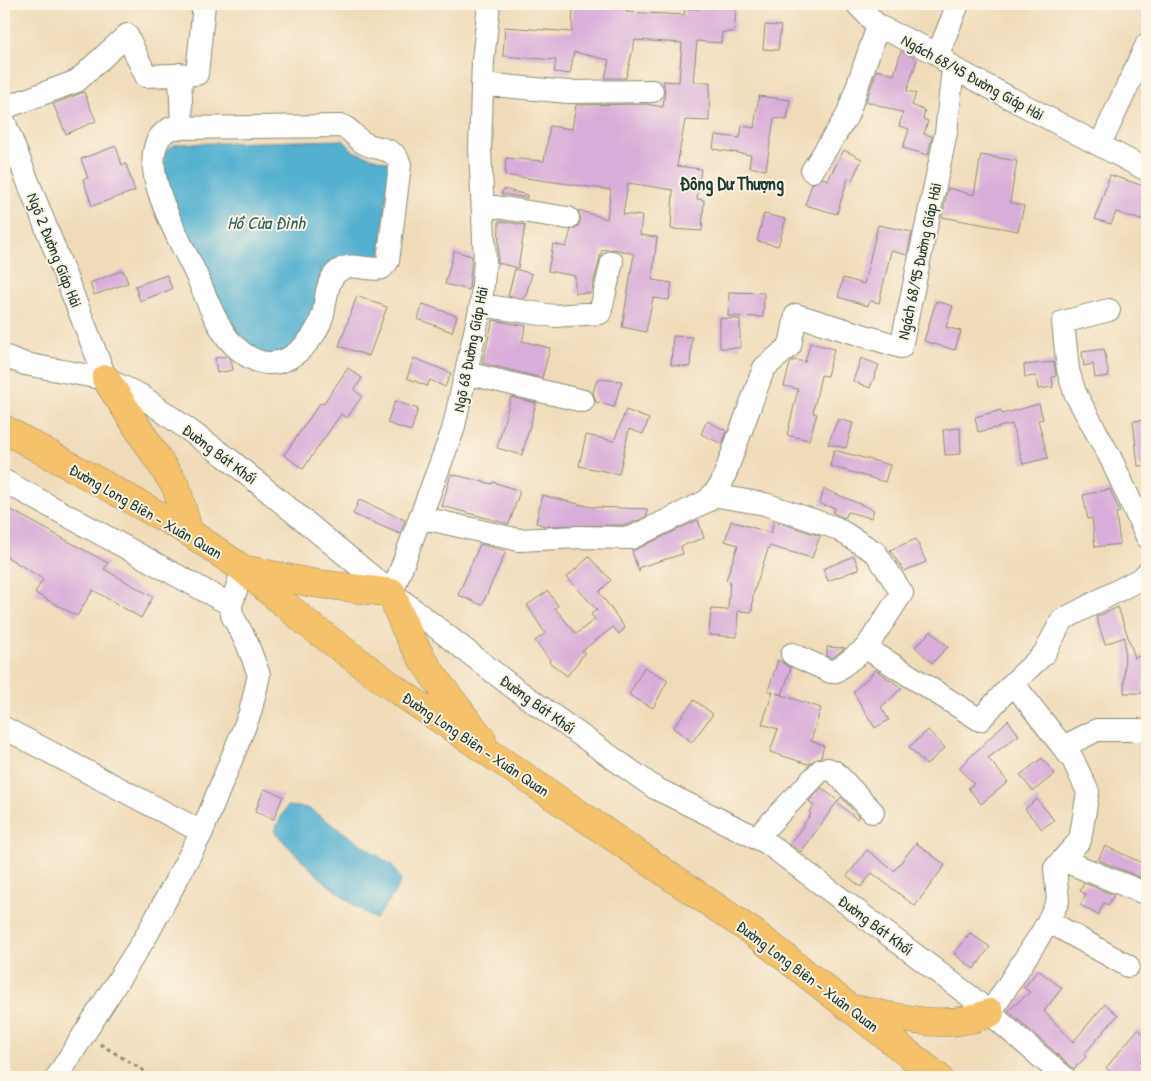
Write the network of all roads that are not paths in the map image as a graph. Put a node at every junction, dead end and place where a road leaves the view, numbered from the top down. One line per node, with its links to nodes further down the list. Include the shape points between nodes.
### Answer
1 (204, 4): 8 (street, via 197,74)
2 (489, 4): 9 (street, Ngõ 68 Đường Giáp Hải)
3 (857, 4): 5 (street, Ngách 68/45 Đường Giáp Hải)
4 (958, 4): 7 (street)
5 (878, 26): 7 (street, Ngách 68/45 Đường Giáp Hải); 18 (street, via 847,116)
6 (1147, 44): 15 (street)
7 (945, 61): 14 (street, Ngách 68/45 Đường Giáp Hải); 30 (street, Ngách 68/95 Đường Giáp Hải, via 946,133 901,347 796,315 790,346 764,368 721,486)
8 (180, 74): 11 (street, via 146,76 127,35 77,81); 13 (street)
9 (482, 84): 10 (street, via 568,92); 19 (street, Ngõ 68 Đường Giáp Hải, via 480,148)
10 (652, 91)
11 (4, 108)
12 (4, 121): 26 (street, Ngõ 2 Đường Giáp Hải)
13 (182, 128): 13 (street, via 344,126 360,141 393,152 398,157 400,165 386,265 377,270 356,266 335,274 316,331 306,344 280,362 258,362 229,340 164,207 155,179 156,142 171,128)
14 (1069, 129): 15 (street, Ngách 68/45 Đường Giáp Hải); 17 (street, Ngách 68/45 Đường Giáp Hải)
15 (1106, 132): 16 (street, Ngách 68/45 Đường Giáp Hải)
16 (1147, 154)
17 (1147, 170)
18 (812, 171)
19 (483, 204): 20 (street); 22 (street, Ngõ 68 Đường Giáp Hải, via 485,261)
20 (568, 218)
21 (612, 262): 22 (street, via 600,313 554,316)
22 (481, 305): 25 (street, Ngõ 68 Đường Giáp Hải)
23 (1109, 310): 33 (street, via 1063,322 1068,370 1075,393 1111,459)
24 (4, 356): 26 (street, Đường Bát Khối, via 25,364)
25 (466, 373): 27 (street); 31 (street, Ngõ 68 Đường Giáp Hải, via 453,430)
26 (106, 379): 32 (main road, via 176,487); 36 (street, Đường Bát Khối, via 140,395 229,459)
27 (583, 402)
28 (4, 429): 32 (main road, Đường Long Biên – Xuân Quan)
29 (4, 481): 37 (street)
30 (712, 495): 31 (street, Ngách 68/95 Đường Giáp Hải, via 707,501 631,538 519,540); 38 (street, via 765,504 836,528 876,553 902,593)
31 (420, 517): 36 (street, Ngõ 68 Đường Giáp Hải)
32 (188, 532): 34 (main road, Đường Long Biên – Xuân Quan)
33 (1147, 537)
34 (243, 569): 36 (main road, via 312,583); 37 (street); 44 (main road, Đường Long Biên – Xuân Quan, via 307,623)
35 (1147, 573): 40 (street, via 1062,620 1044,654)
36 (392, 593): 44 (main road, via 406,634 425,666); 47 (street, Đường Bát Khối, via 514,688 655,788)
37 (231, 605): 46 (street, via 232,615 259,675 250,713)
38 (866, 648): 39 (street, via 831,672); 40 (street, via 980,720)
39 (792, 654)
40 (1013, 682): 43 (street)
41 (4, 728): 46 (street)
42 (1138, 730): 43 (street, via 1097,730)
43 (1063, 747): 48 (street, via 1088,792 1080,840)
44 (502, 763): 52 (main road, Đường Long Biên – Xuân Quan, via 746,928)
45 (873, 812): 47 (street, via 835,772 821,770)
46 (202, 832): 54 (street, via 148,933)
47 (756, 838): 53 (street, Đường Bát Khối, via 972,997)
48 (1062, 860): 49 (street); 50 (street, via 1055,868 1058,901)
49 (1147, 894)
50 (1048, 922): 51 (street); 53 (street)
51 (1128, 966)
52 (853, 1009): 53 (main road, via 949,1023); 55 (main road, Đường Long Biên – Xuân Quan)
53 (990, 1014): 56 (street, Đường Bát Khối)
54 (57, 1077)
55 (938, 1077)
56 (1064, 1077)

